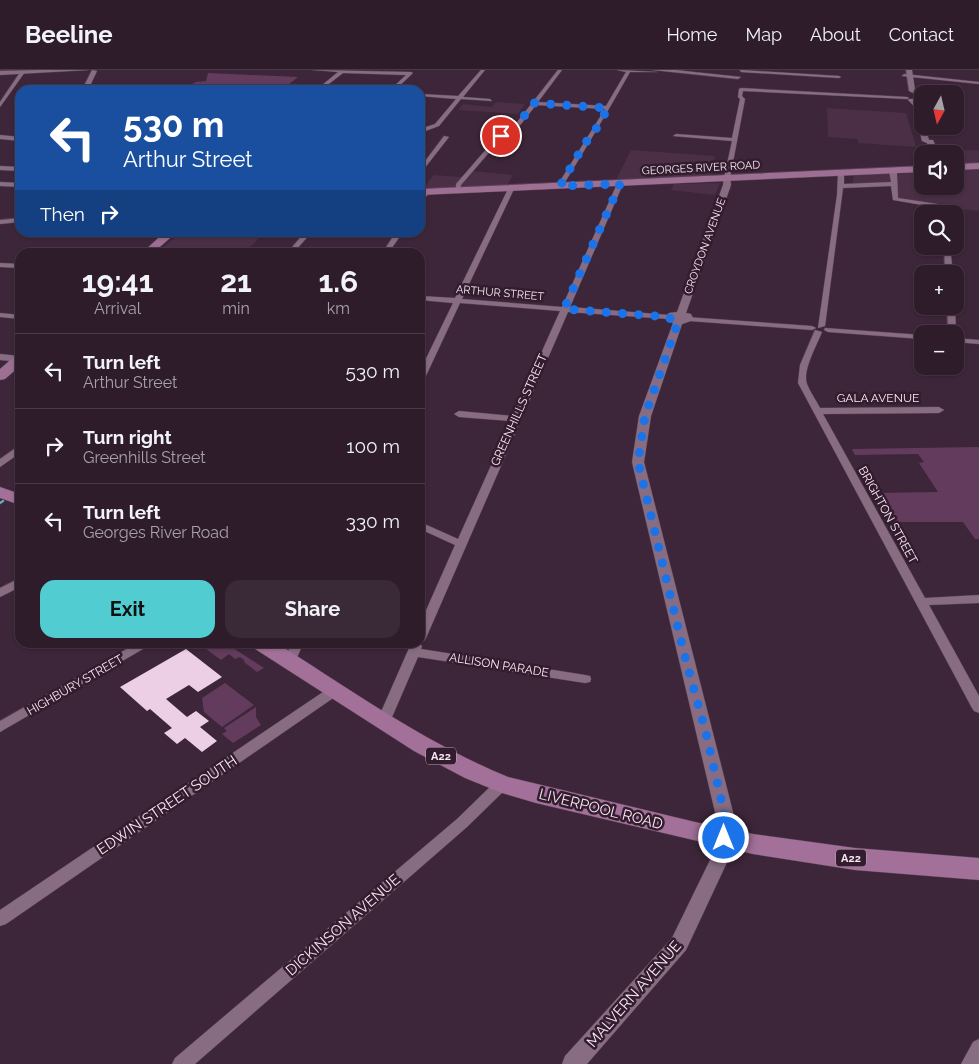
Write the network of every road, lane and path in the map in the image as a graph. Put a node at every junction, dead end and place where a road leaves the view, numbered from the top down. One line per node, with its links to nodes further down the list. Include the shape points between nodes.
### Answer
1 (91, 70): 10 (street); 18 (main road)
2 (315, 70): 8 (street)
3 (414, 70): 13 (street)
4 (483, 70): 24 (street)
5 (560, 70): 28 (street)
6 (619, 70): 7 (street)
7 (629, 70): 9 (street); 30 (street)
8 (342, 71): 13 (street); 19 (street)
9 (656, 71): 15 (street)
10 (23, 72): 11 (street); 29 (street)
11 (0, 73)
12 (822, 73): 15 (street); 16 (street)
13 (409, 74): 20 (street)
14 (907, 74): 17 (street); 25 (main road)
15 (744, 75): 21 (street, CROYDON AVENUE)
16 (839, 77)
17 (979, 83)
18 (86, 85)
19 (324, 85)
20 (397, 85)
21 (744, 88): 23 (street, CROYDON AVENUE); 25 (street)
22 (425, 96): 24 (street)
23 (740, 96): 27 (street); 40 (street, CROYDON AVENUE, via 743,99 736,113)
24 (460, 98): 26 (street); 31 (street, via 437,125)
25 (913, 98): 41 (main road, via 926,141)
26 (490, 100)
27 (735, 102)
28 (534, 103): 30 (street); 60 (street, via 512,132 501,136 488,149 458,185)
29 (0, 106)
30 (608, 108): 57 (street)
31 (425, 129)
32 (728, 132): 39 (street)
33 (425, 136): 34 (street)
34 (429, 136)
35 (438, 136): 43 (street, via 446,137)
36 (676, 136): 39 (street)
37 (0, 137): 38 (street)
38 (15, 138)
39 (727, 140): 40 (street); 42 (street)
40 (734, 140): 52 (street, CROYDON AVENUE)
41 (924, 145)
42 (725, 149)
43 (425, 165)
44 (722, 165): 52 (street, via 722,172)
45 (979, 166): 46 (main road)
46 (964, 167)
47 (0, 168): 48 (street)
48 (15, 169)
49 (914, 169): 50 (main road, GEORGES RIVER ROAD)
50 (892, 170): 51 (main road, GEORGES RIVER ROAD); 55 (street)
51 (841, 173): 52 (main road, GEORGES RIVER ROAD); 58 (street, BRIGHTON STREET)
52 (727, 178): 54 (main road, GEORGES RIVER ROAD); 78 (street, CROYDON AVENUE, via 728,185)
53 (0, 184): 56 (street)
54 (620, 184): 57 (main road, GEORGES RIVER ROAD); 75 (street, GREENHILLS STREET)
55 (895, 184): 58 (street); 62 (street, via 895,199)
56 (15, 185)
57 (560, 186): 59 (main road, GEORGES RIVER ROAD)
58 (840, 186): 79 (street, BRIGHTON STREET)
59 (511, 189): 60 (main road, GEORGES RIVER ROAD); 74 (street)
60 (458, 191): 61 (main road, GEORGES RIVER ROAD)
61 (425, 192)
62 (935, 205)
63 (15, 220): 64 (street)
64 (0, 222)
65 (166, 237): 68 (main road)
66 (304, 237): 69 (street)
67 (396, 237): 70 (street)
68 (153, 248)
69 (295, 248)
70 (389, 248)
71 (0, 265): 72 (street)
72 (15, 266)
73 (425, 298): 74 (street, ARTHUR STREET)
74 (458, 300): 75 (street, ARTHUR STREET); 86 (street)
75 (564, 309): 78 (street, ARTHUR STREET); 91 (street, GREENHILLS STREET)
76 (0, 315): 77 (street)
77 (15, 316)
78 (679, 318): 79 (street, ARTHUR STREET); 116 (street, CROYDON AVENUE, via 645,416 638,462 724,812)
79 (820, 329): 80 (street, ARTHUR STREET); 89 (street, BRIGHTON STREET, via 800,378)
80 (914, 336)
81 (964, 341): 82 (street)
82 (979, 342)
83 (0, 357): 84 (main road)
84 (15, 358)
85 (15, 363): 87 (main road)
86 (425, 369)
87 (0, 376)
88 (939, 410): 89 (street, GALA AVENUE)
89 (818, 411): 103 (street, BRIGHTON STREET)
90 (458, 414): 91 (street)
91 (515, 419): 99 (street, GREENHILLS STREET)
92 (15, 452): 93 (street)
93 (0, 464)
94 (0, 484): 95 (highway)
95 (15, 488)
96 (0, 492): 97 (highway)
97 (15, 498)
98 (425, 527): 99 (street)
99 (461, 544): 104 (street, GREENHILLS STREET)
100 (15, 585): 101 (street)
101 (0, 593)
102 (979, 599): 103 (street)
103 (921, 602): 112 (street, BRIGHTON STREET)
104 (425, 627)
105 (138, 648): 114 (street, HIGHBURY STREET)
106 (280, 648): 109 (highway, LIVERPOOL ROAD / A22)
107 (416, 648): 113 (street)
108 (421, 648): 110 (street, ALLISON PARADE)
109 (294, 652): 111 (highway, LIVERPOOL ROAD / A22)
110 (585, 679)
111 (334, 691): 113 (highway, LIVERPOOL ROAD / A22); 118 (street, EDWIN STREET SOUTH)
112 (978, 705)
113 (384, 721): 115 (highway, LIVERPOOL ROAD / A22, via 446,759)
114 (0, 727)
115 (502, 784): 116 (highway, LIVERPOOL ROAD / A22); 120 (street, DICKINSON AVENUE, via 462,823)
116 (724, 838): 117 (highway, LIVERPOOL ROAD / A22, via 813,854); 121 (street, MALVERN AVENUE, via 720,858 679,944)
117 (979, 869)
118 (0, 919)
119 (979, 1048): 122 (street)
120 (181, 1064)
121 (573, 1064)
122 (970, 1064)

